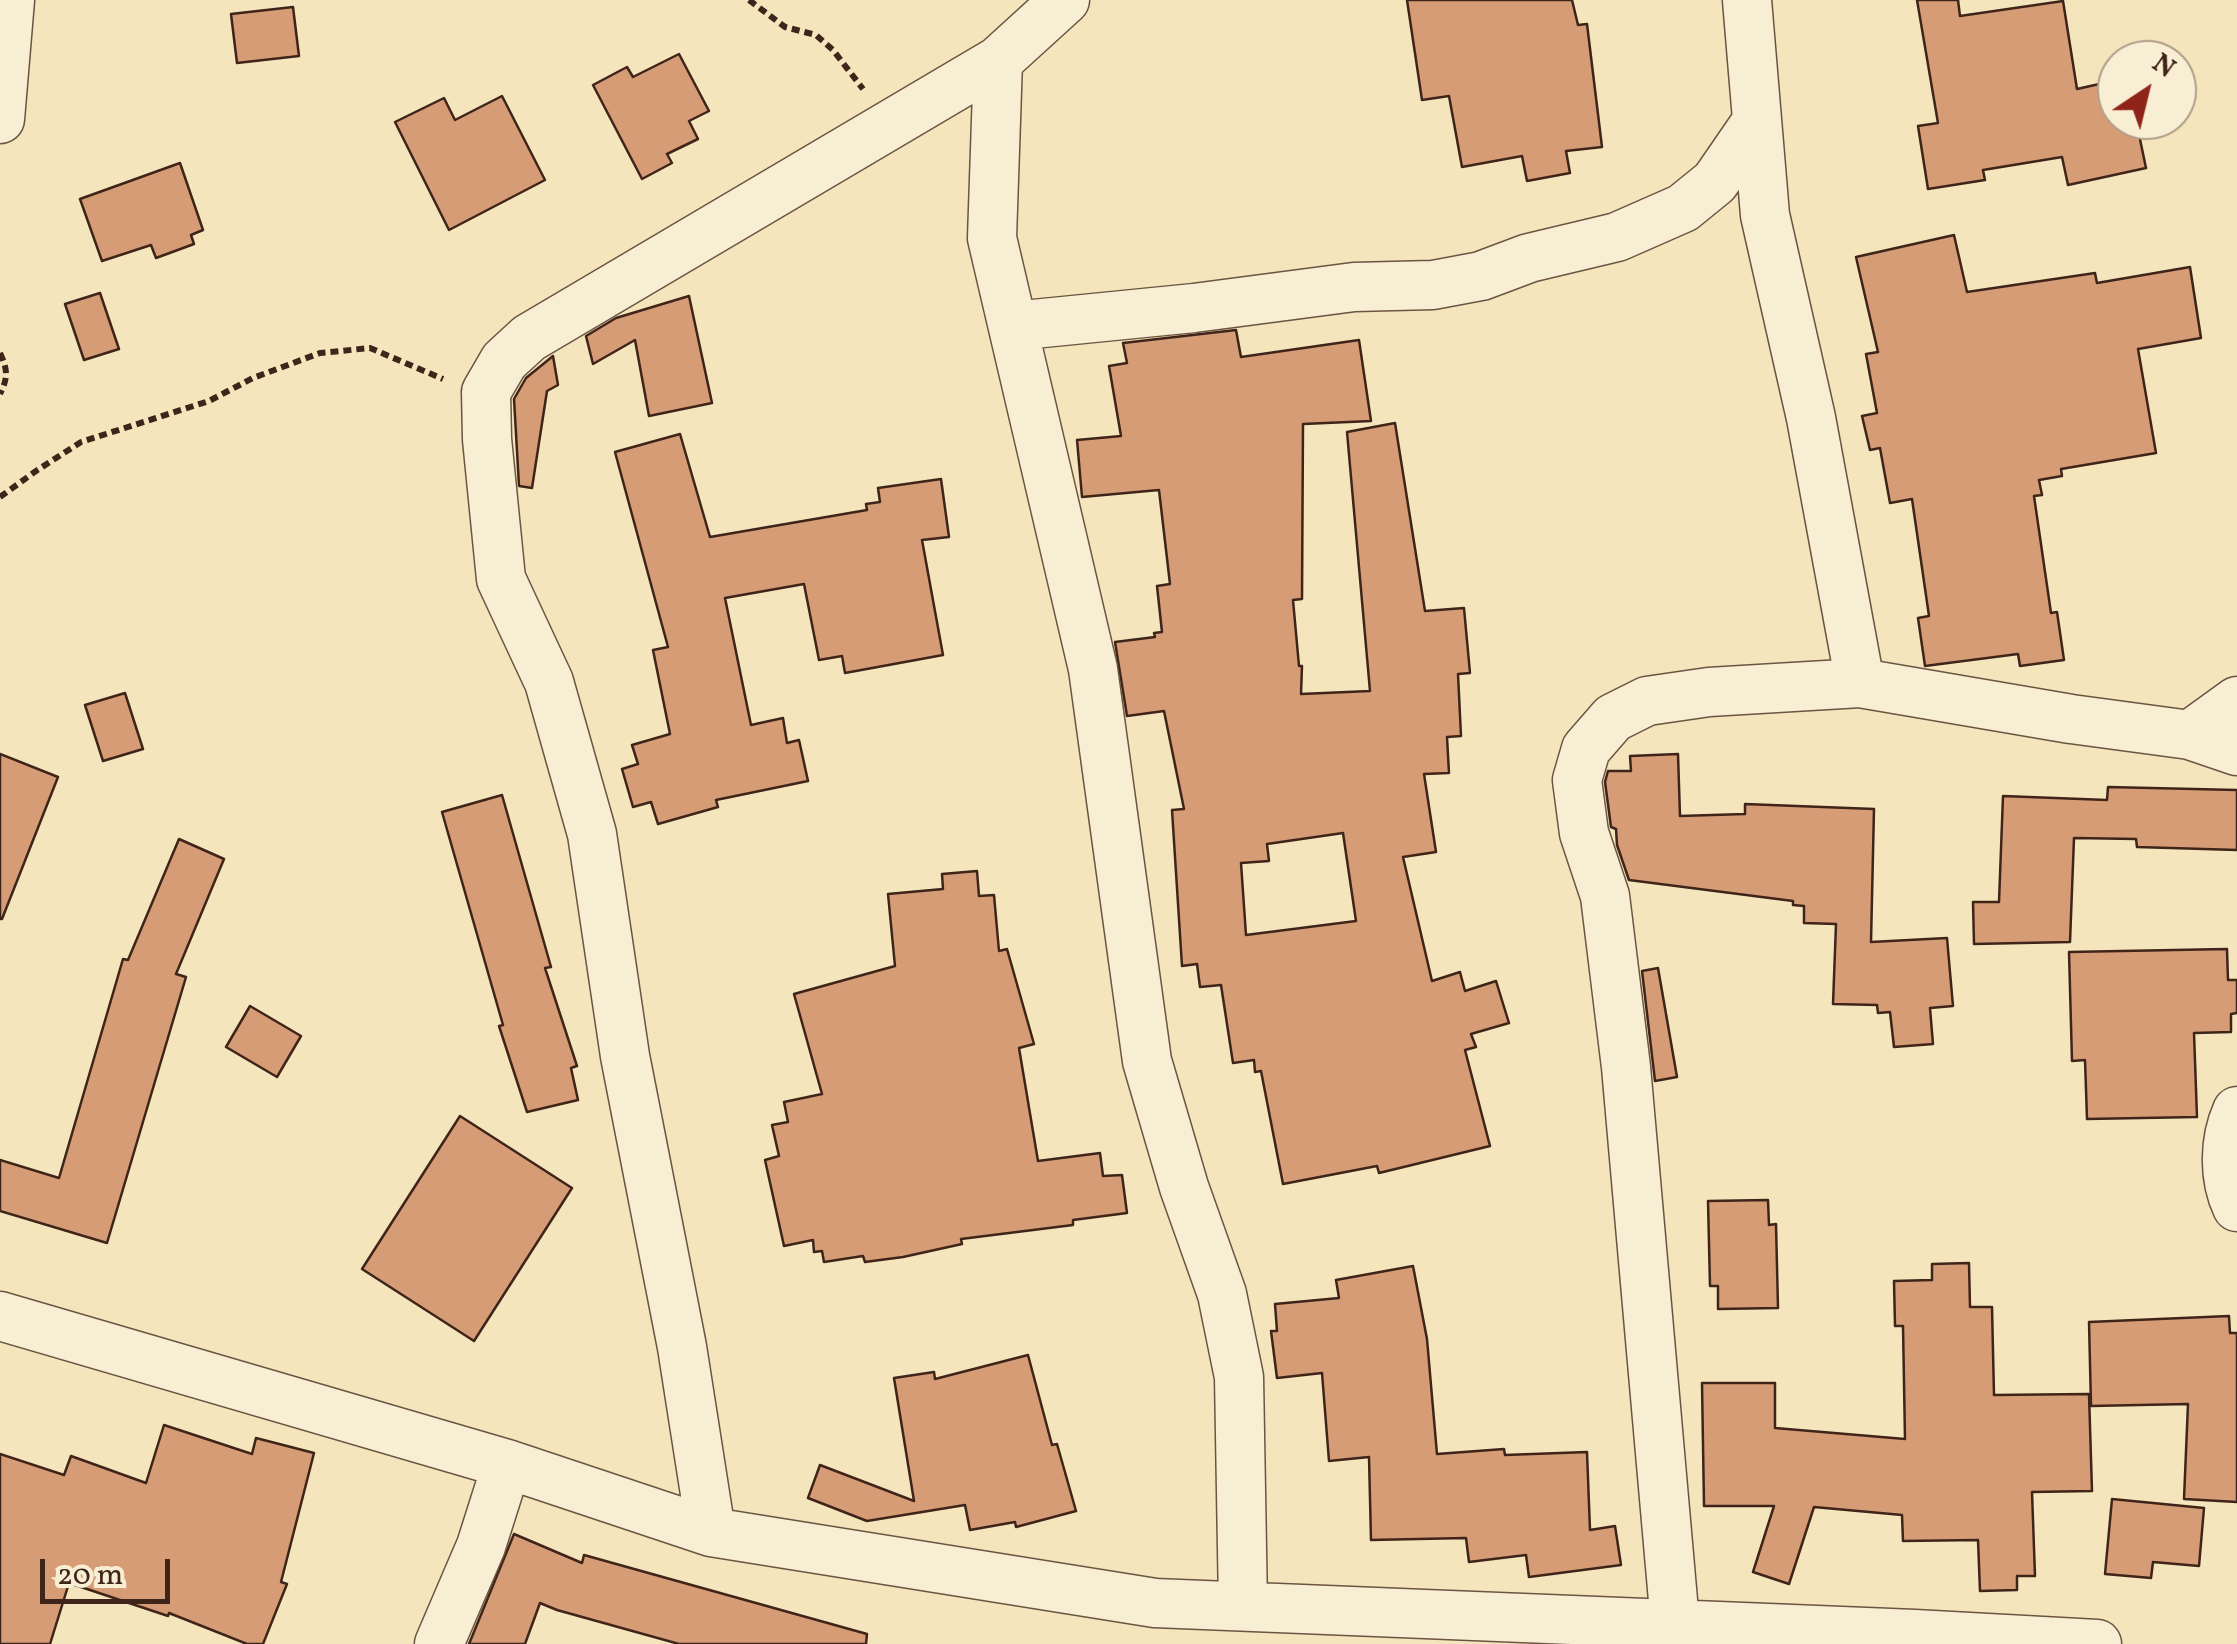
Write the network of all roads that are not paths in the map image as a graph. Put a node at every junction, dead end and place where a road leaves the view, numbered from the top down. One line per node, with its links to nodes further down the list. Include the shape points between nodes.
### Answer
1 (10, 0): 5 (street)
2 (1065, 0): 4 (street)
3 (1747, 0): 6 (street)
4 (998, 61): 7 (street, via 992,238); 16 (street, via 530,338 504,361 486,392 501,580 550,682 592,834)
5 (0, 119)
6 (1757, 122): 7 (street, via 1715,182 1683,208 1616,237 1481,276); 8 (street, via 1765,215 1812,418)
7 (1014, 326): 17 (street, via 1093,669 1147,1062 1222,1294 1239,1376)
8 (1860, 683): 10 (street); 18 (street, via 1648,702 1613,718 1586,749 1577,780 1584,833 1605,896 1626,1067)
9 (2237, 702): 10 (street)
10 (2190, 735): 11 (street)
11 (2237, 750)
12 (2237, 1110): 13 (street, via 2226,1168)
13 (2236, 1205)
14 (0, 1316): 15 (street)
15 (507, 1464): 16 (street); 19 (street)
16 (711, 1532): 17 (street, via 1155,1602)
17 (1244, 1606): 18 (street)
18 (1674, 1624): 20 (street)
19 (439, 1644)
20 (2098, 1644)

